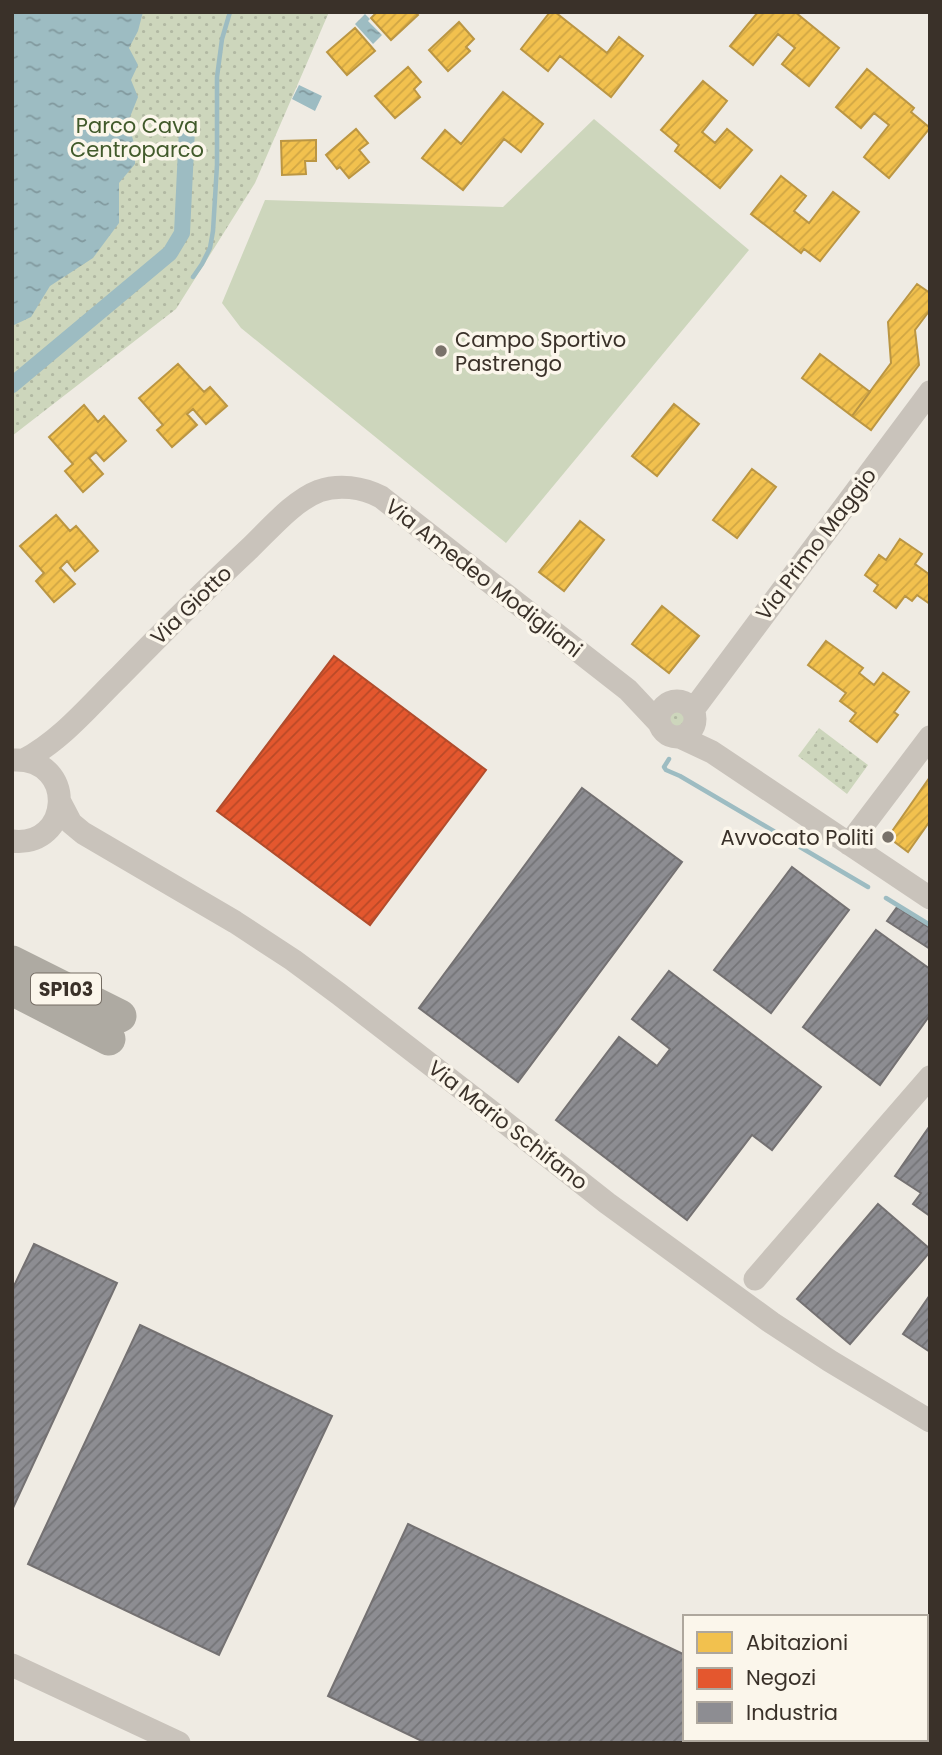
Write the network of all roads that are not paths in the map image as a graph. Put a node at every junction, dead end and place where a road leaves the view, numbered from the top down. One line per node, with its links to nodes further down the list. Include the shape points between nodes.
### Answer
1 (930, 392): 3 (street, Via Primo Maggio)
2 (331, 488): 3 (street, Via Amedeo Modigliani, via 364,489 380,497 628,690); 4 (street, Via Giotto, via 312,494 281,519)
3 (683, 714): 12 (street, Via Amedeo Modigliani, via 712,752)
4 (61, 735): 6 (street, Via Giotto); 7 (street, Via Giotto, via 51,756)
5 (930, 737): 12 (street)
6 (18, 760): 7 (street, via 37,764)
7 (52, 776): 8 (street, Via Mario Schifano)
8 (60, 802): 9 (street, Via Mario Schifano, via 71,823); 10 (street, via 54,821)
9 (83, 833): 10 (street); 18 (street, Via Mario Schifano, via 293,960 729,1292 830,1361)
10 (41, 835): 11 (street)
11 (12, 841)
12 (849, 844): 13 (street, Via Amedeo Modigliani)
13 (930, 898)
14 (12, 962): 15 (highway, SP103, via 114,1028)
15 (12, 989)
16 (930, 1077): 17 (street)
17 (755, 1279)
18 (930, 1421)
19 (12, 1665): 20 (street)
20 (179, 1743)

